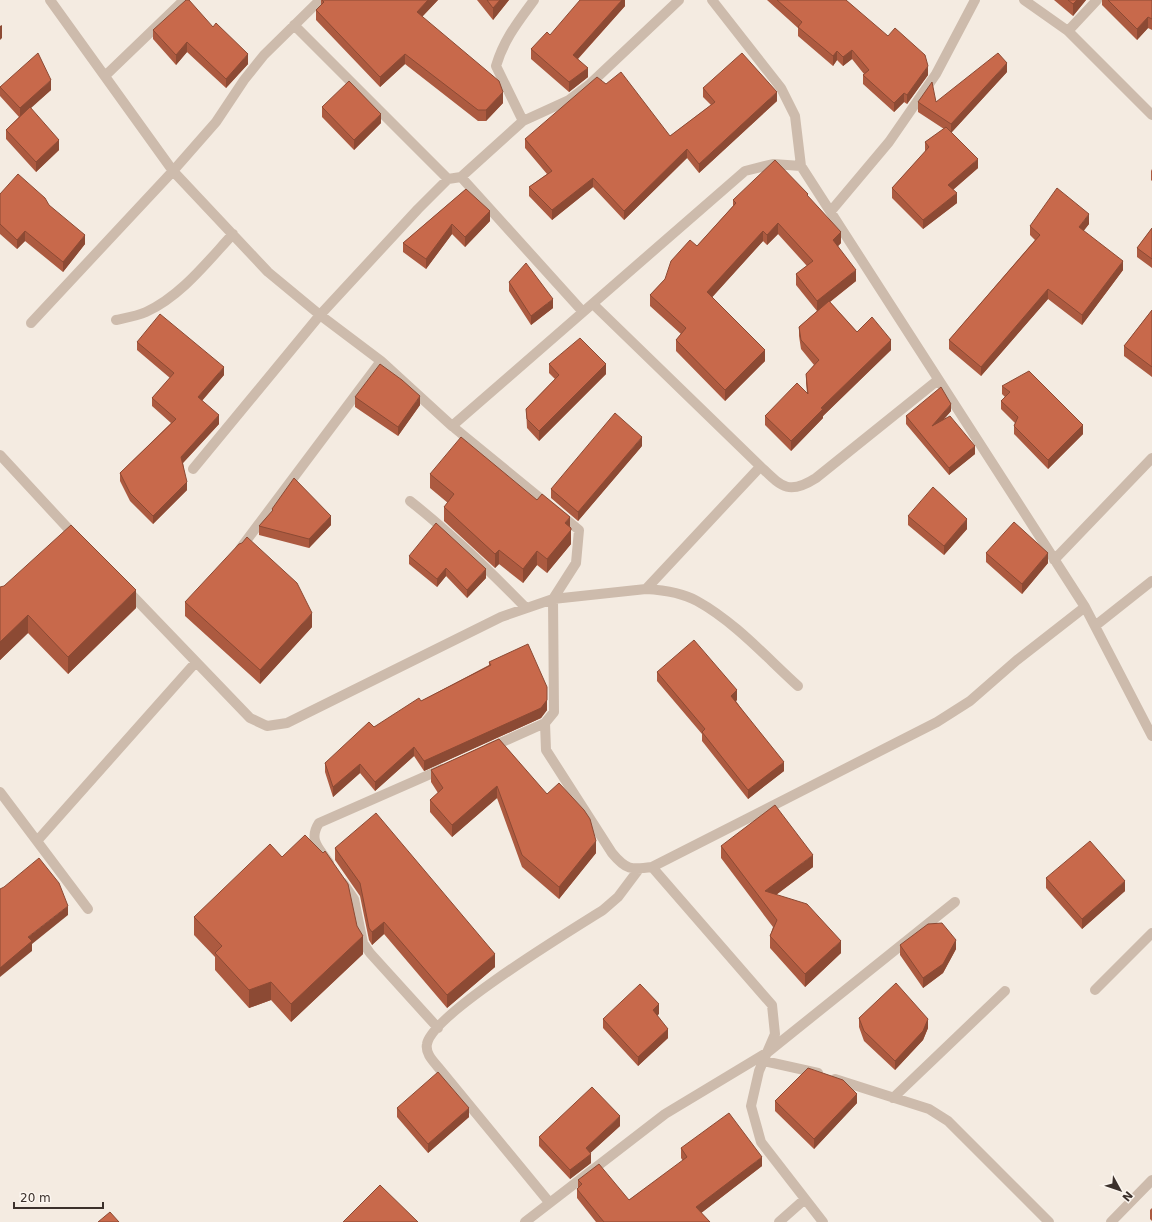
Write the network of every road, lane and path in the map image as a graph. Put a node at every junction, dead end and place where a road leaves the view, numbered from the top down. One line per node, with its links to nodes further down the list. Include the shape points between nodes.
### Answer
1 (50, 0): 12 (street)
2 (184, 0): 12 (street)
3 (320, 0): 10 (street)
4 (534, 0): 14 (street, via 509,34 501,48 496,66)
5 (679, 0): 14 (street, via 575,96)
6 (712, 0): 15 (street, via 781,88 795,116)
7 (975, 0): 19 (street, via 936,74 889,142)
8 (1024, 0): 11 (street)
9 (1097, 0): 11 (street)
10 (294, 25): 16 (street, via 264,55 216,122); 18 (street)
11 (1068, 31): 13 (street)
12 (106, 75): 16 (street)
13 (1152, 115)
14 (524, 121): 17 (street)
15 (801, 166): 19 (street); 21 (street, via 773,164 745,172)
16 (173, 171): 20 (street); 25 (street)
17 (460, 177): 18 (street); 22 (street)
18 (448, 180): 23 (street, via 399,228)
19 (831, 212): 27 (street)
20 (233, 234): 23 (street, via 268,272); 24 (street, via 184,286 159,305 144,313)
21 (593, 304): 22 (street); 31 (street)
22 (583, 312): 28 (street)
23 (320, 315): 26 (street); 32 (street)
24 (116, 320)
25 (31, 323)
26 (381, 362): 28 (street); 35 (street)
27 (938, 380): 31 (street, via 802,486 792,488 780,484); 36 (street)
28 (452, 426): 40 (street, via 579,530 576,563)
29 (0, 455): 34 (street, via 69,534)
30 (1152, 458): 36 (street)
31 (760, 467): 39 (street)
32 (193, 469)
33 (410, 501): 42 (street, via 488,569)
34 (82, 542)
35 (239, 551)
36 (1054, 560): 41 (street)
37 (1152, 581): 43 (street)
38 (120, 582): 44 (street)
39 (646, 589): 40 (street); 45 (street, via 660,590 695,600 713,611)
40 (553, 599): 42 (street); 46 (street, via 554,712)
41 (1085, 607): 43 (street); 52 (street, via 970,701 937,722)
42 (526, 608): 44 (street, via 501,617 287,723 267,726 250,718)
43 (1095, 626): 47 (street)
44 (196, 662): 51 (street)
45 (798, 686)
46 (544, 722): 48 (street); 53 (street, via 546,750 612,853 620,863 633,870)
47 (1152, 736)
48 (481, 752)
49 (453, 764): 59 (street, via 329,818 320,823 314,832 314,842 354,899 363,943)
50 (0, 792): 51 (street)
51 (37, 840): 55 (street, via 43,855)
52 (652, 867): 53 (street); 60 (street, via 772,1005 776,1034)
53 (639, 868): 59 (street, via 618,898 603,910 504,974)
54 (955, 902): 60 (street)
55 (88, 909)
56 (1152, 933): 57 (street)
57 (1095, 990)
58 (1005, 991): 61 (street)
59 (438, 1028): 64 (street, via 426,1044 428,1054)
60 (766, 1056): 61 (street); 63 (street, via 751,1106 761,1142); 64 (street, via 665,1114)
61 (893, 1098): 68 (street, via 929,1109 948,1121)
62 (1152, 1180): 69 (street)
63 (805, 1199): 66 (street); 67 (street)
64 (549, 1202): 65 (street)
65 (525, 1222)
66 (778, 1222)
67 (823, 1222)
68 (1049, 1222)
69 (1111, 1222)

